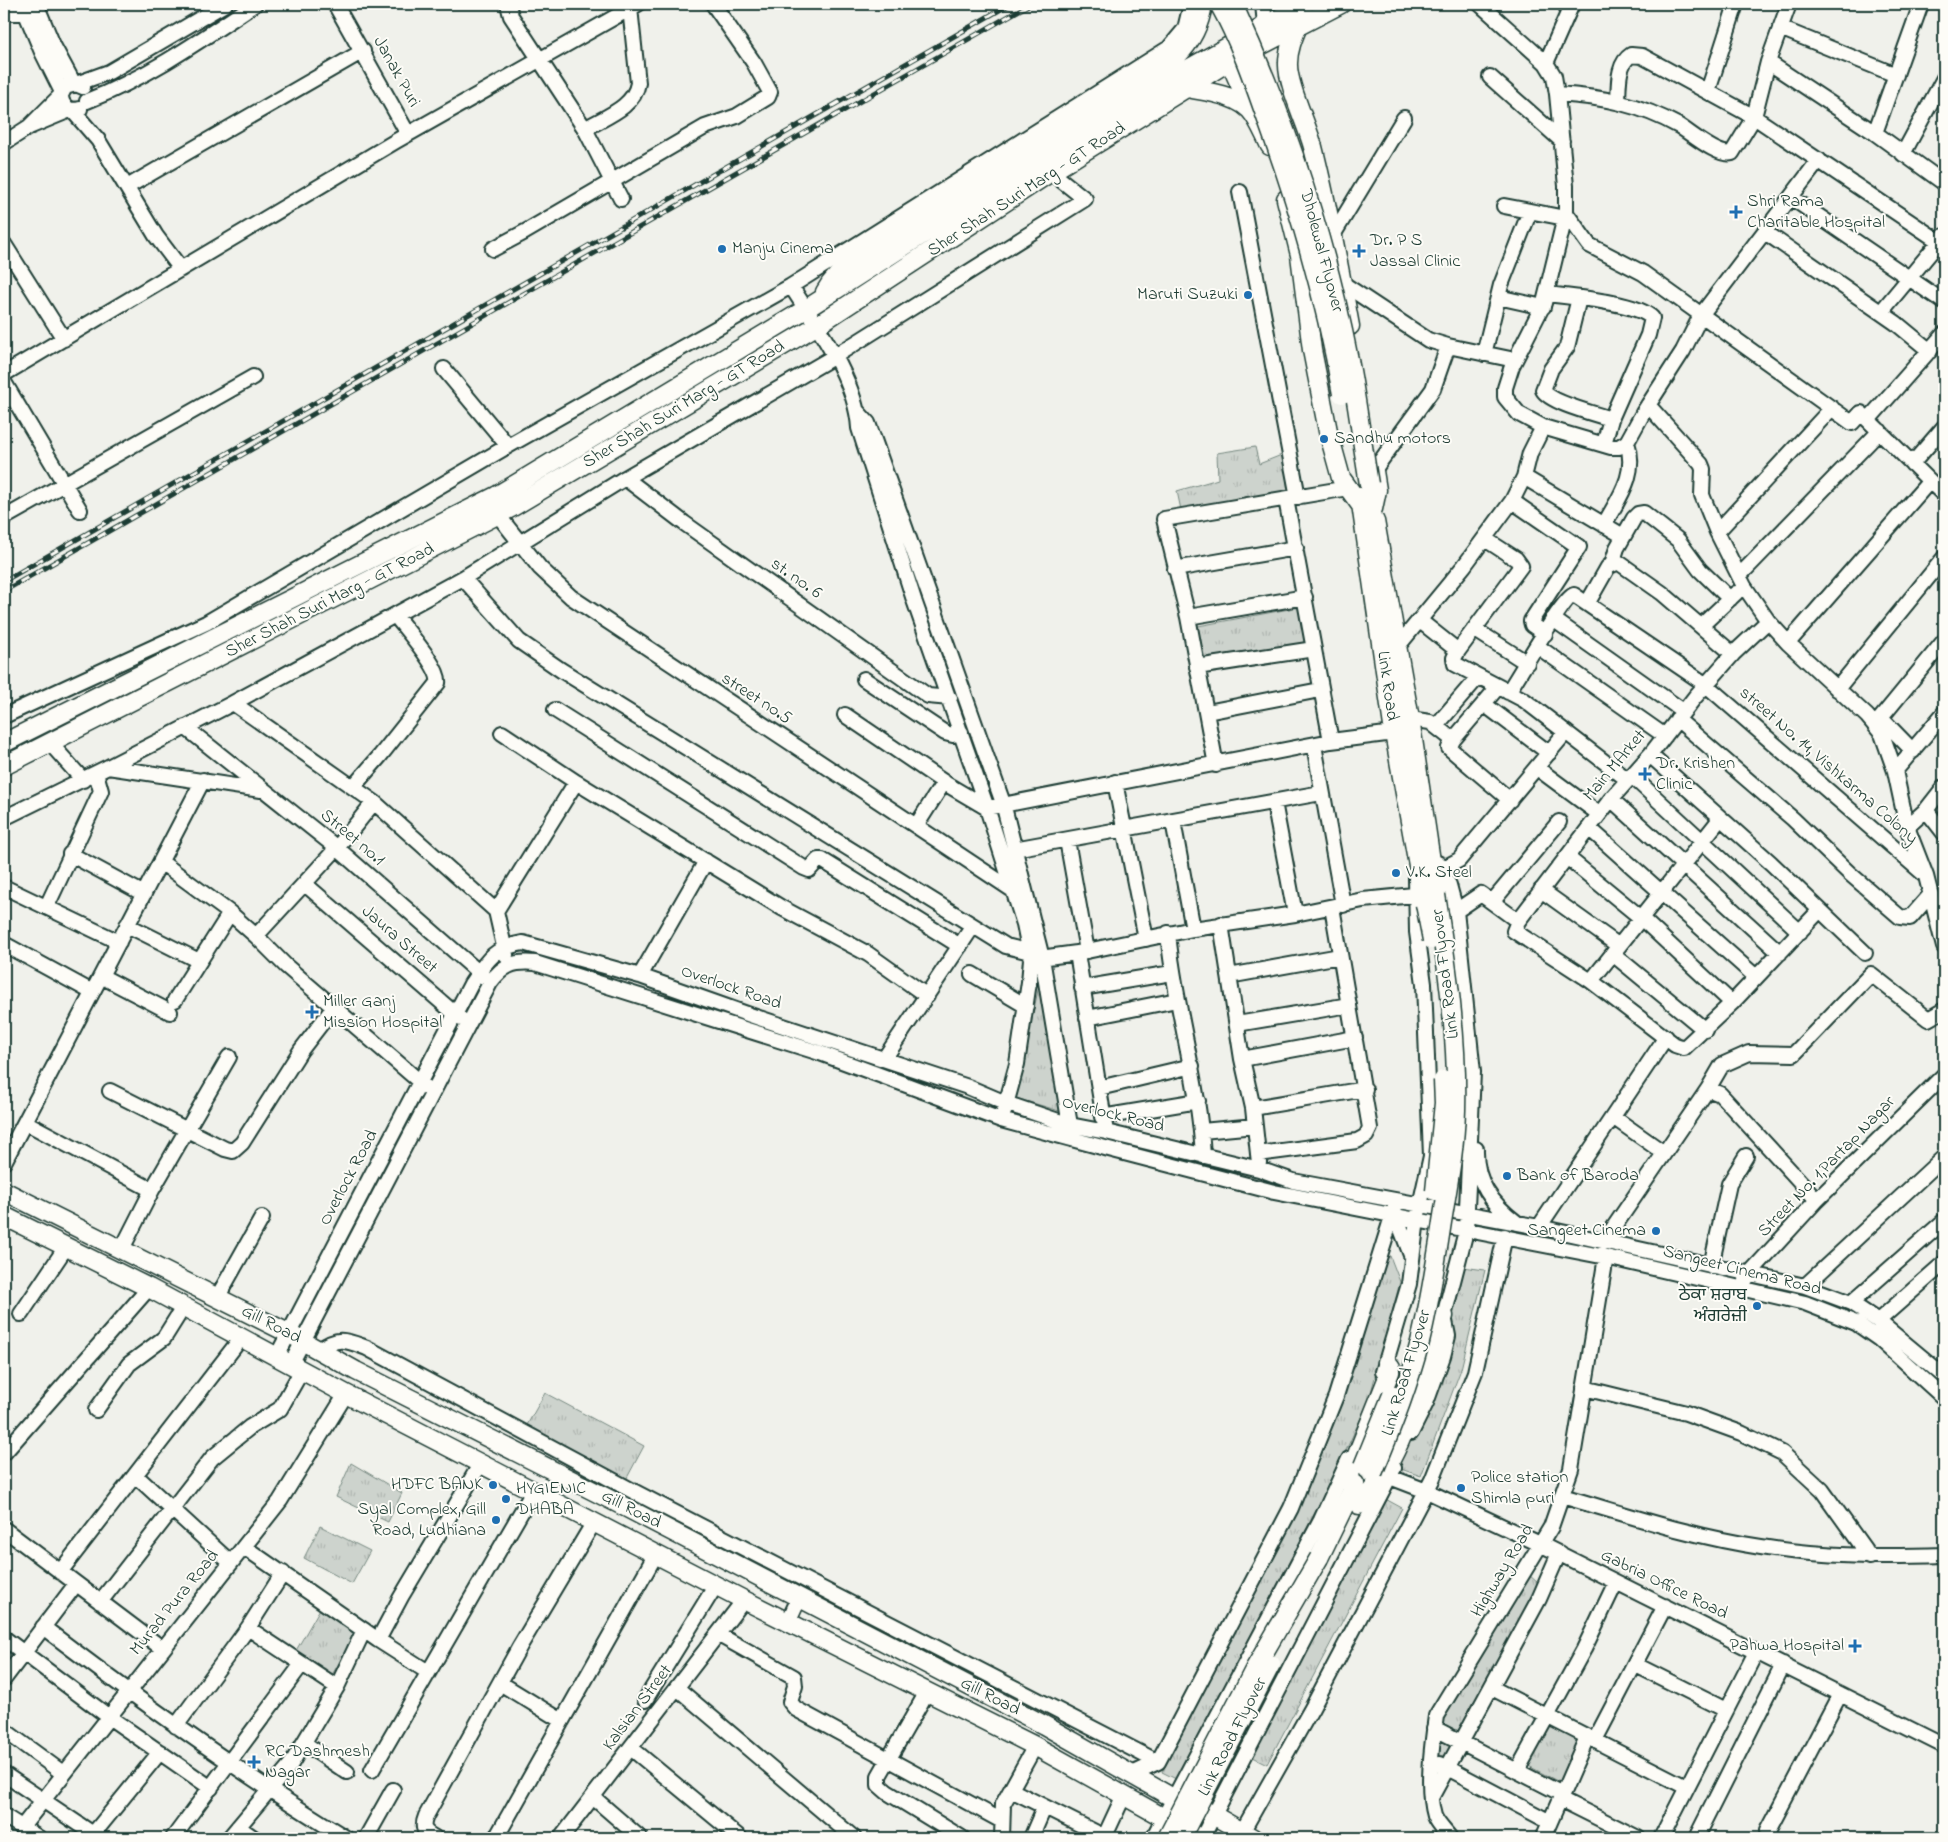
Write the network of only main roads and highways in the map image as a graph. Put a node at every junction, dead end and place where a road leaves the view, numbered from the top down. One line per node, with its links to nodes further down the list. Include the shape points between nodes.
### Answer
1 (1203, 4): 12 (main road, via 1194,35 1177,56 849,262)
2 (1219, 4): 13 (main road, Dholewal Flyover, bridge, via 1249,70 1294,196 1337,362)
3 (1233, 4): 13 (main road, Dholewal Flyover, bridge, via 1277,108 1322,245 1349,359)
4 (1304, 4): 7 (main road, Sher Shah Suri Marg - GT Road)
5 (1341, 4): 6 (main road, Sher Shah Suri Marg - GT Road)
6 (1298, 26): 7 (main road, Sher Shah Suri Marg - GT Road); 9 (main road, via 1291,44)
7 (1268, 32): 8 (main road, Sher Shah Suri Marg - GT Road); 9 (main road)
8 (1227, 55): 10 (main road, Sher Shah Suri Marg - GT Road); 11 (main road); 12 (main road, Sher Shah Suri Marg - GT Road, via 1138,97)
9 (1289, 79): 13 (main road, via 1313,145 1342,283)
10 (1186, 88): 11 (main road, via 1242,103); 16 (main road, Sher Shah Suri Marg - GT Road, via 816,326 498,514)
11 (1253, 113): 13 (main road, via 1271,147 1285,192 1300,255 1312,350 1341,478)
12 (822, 299): 15 (main road, Sher Shah Suri Marg - GT Road, via 496,496)
13 (1362, 481): 14 (main road, Dholewal Flyover)
14 (1367, 508): 17 (main road, Link Road, via 1398,646 1410,719); 17 (main road, Link Road, via 1394,733)
15 (4, 742)
16 (4, 766)
17 (1425, 862): 22 (main road, Link Road Flyover, bridge, via 1425,898 1448,968 1456,1109 1453,1158 1420,1342 1394,1422)
18 (4, 1192): 23 (main road, Gill Road, via 295,1337 1044,1725 1173,1798 1200,1808)
19 (4, 1216): 26 (main road, Gill Road, via 184,1306 716,1586 1035,1746)
20 (1444, 1316): 22 (main road, via 1406,1424 1384,1473 1374,1490)
21 (1388, 1367): 22 (main road, via 1350,1472)
22 (1355, 1500): 24 (main road, Link Road Flyover, bridge, via 1231,1712); 25 (main road, Link Road Flyover, bridge)
23 (1247, 1835)
24 (1167, 1838)
25 (1180, 1838)
26 (1201, 1838)

